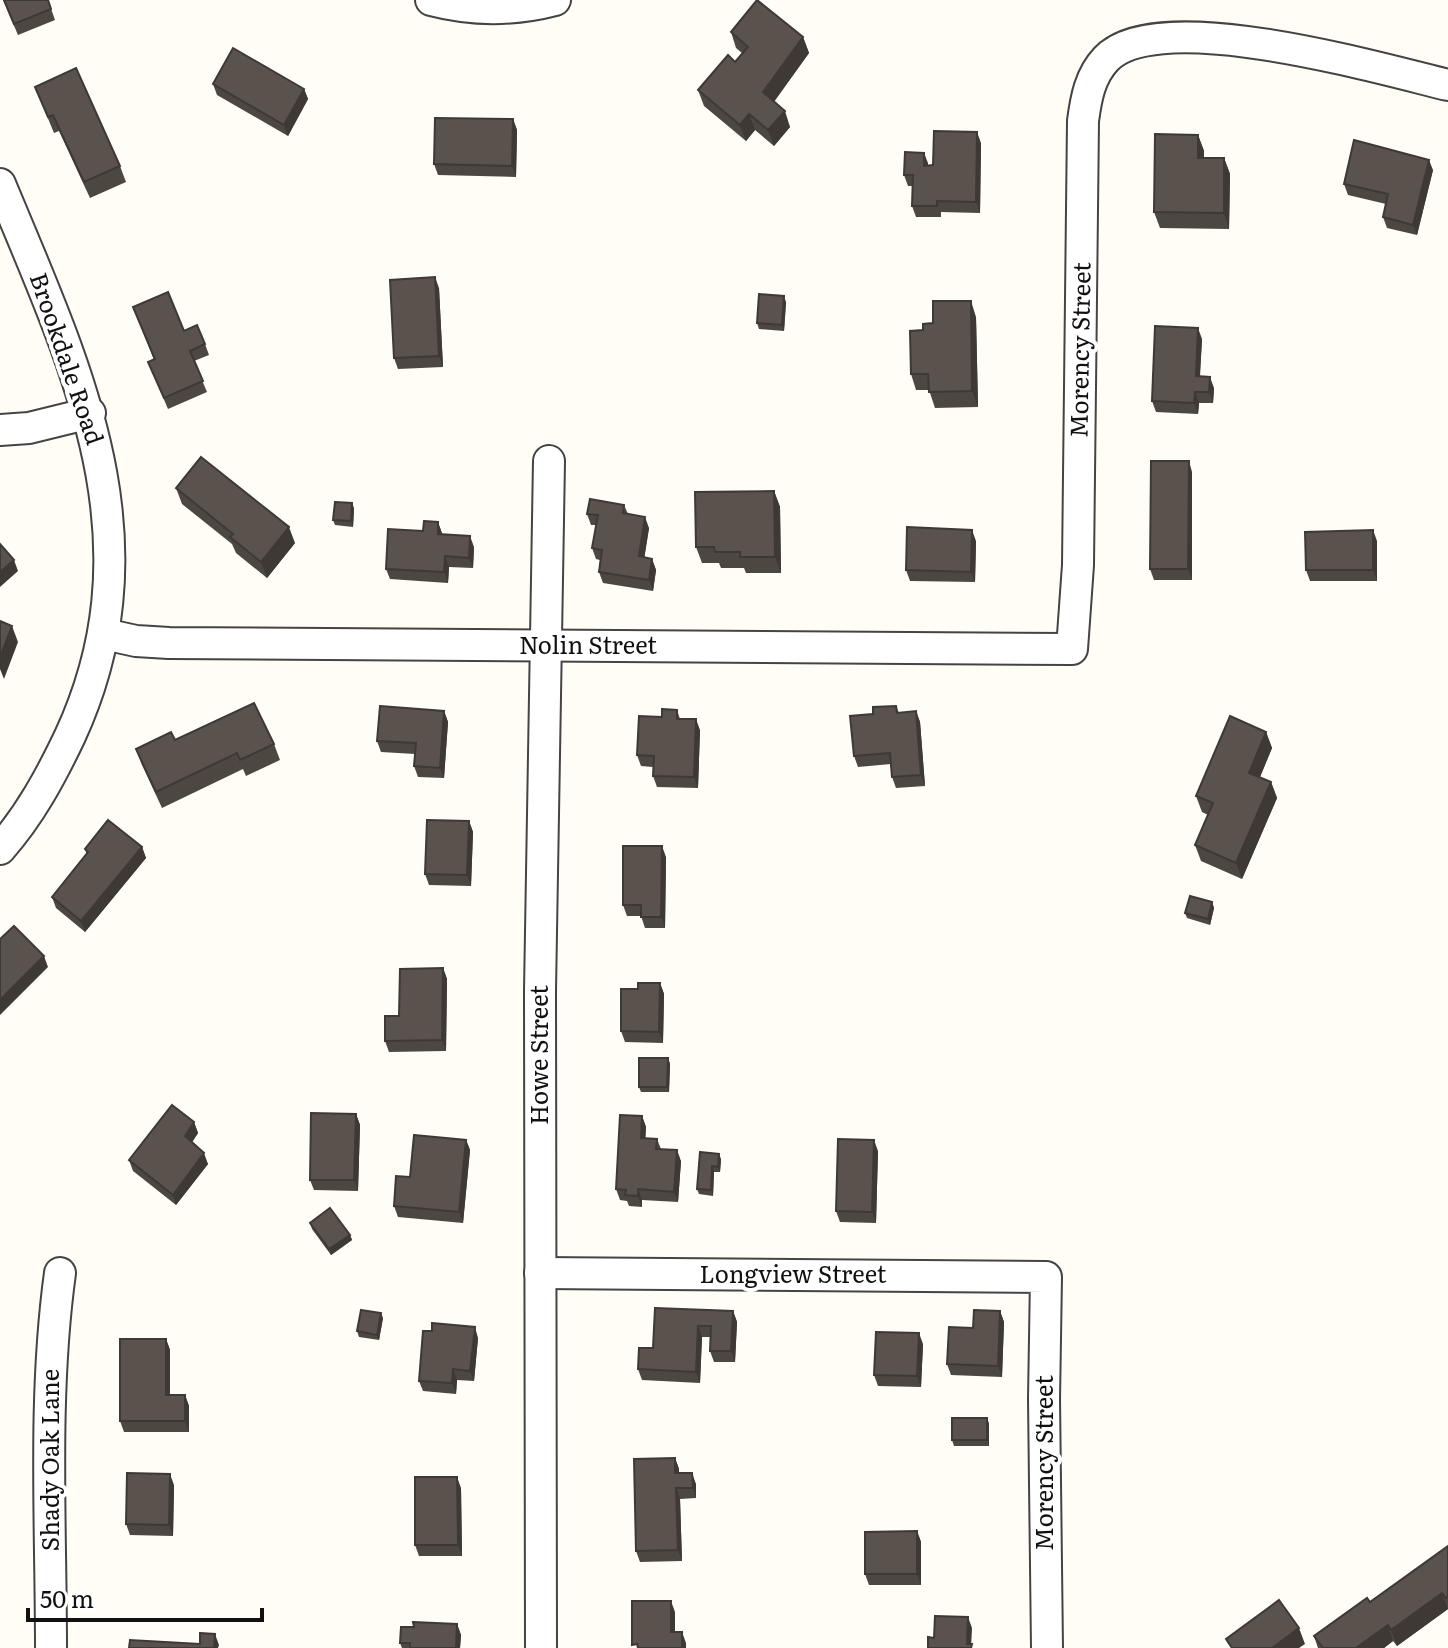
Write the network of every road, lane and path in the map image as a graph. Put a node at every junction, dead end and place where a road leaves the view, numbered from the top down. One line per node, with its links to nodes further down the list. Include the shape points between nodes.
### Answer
1 (431, 0): 2 (street, via 500,10)
2 (555, 0)
3 (1448, 85): 10 (street, Morency Street, via 1255,43 1170,37 1145,40 1108,57 1094,75 1083,121 1078,565)
4 (0, 184): 5 (street, Brookdale Road)
5 (90, 413): 6 (street); 8 (street, Brookdale Road, via 110,539)
6 (0, 430)
7 (549, 461): 9 (street, Howe Street)
8 (104, 634): 9 (street, Nolin Street, via 169,643); 11 (street, Brookdale Road, via 58,762)
9 (547, 645): 10 (street, Nolin Street); 13 (street, Howe Street)
10 (1072, 649)
11 (0, 849)
12 (60, 1273): 15 (street, Shady Oak Lane, via 52,1370)
13 (540, 1273): 14 (street, Longview Street); 16 (street, Howe Street)
14 (1046, 1277): 17 (street, Morency Street)
15 (51, 1648)
16 (541, 1648)
17 (1047, 1648)

